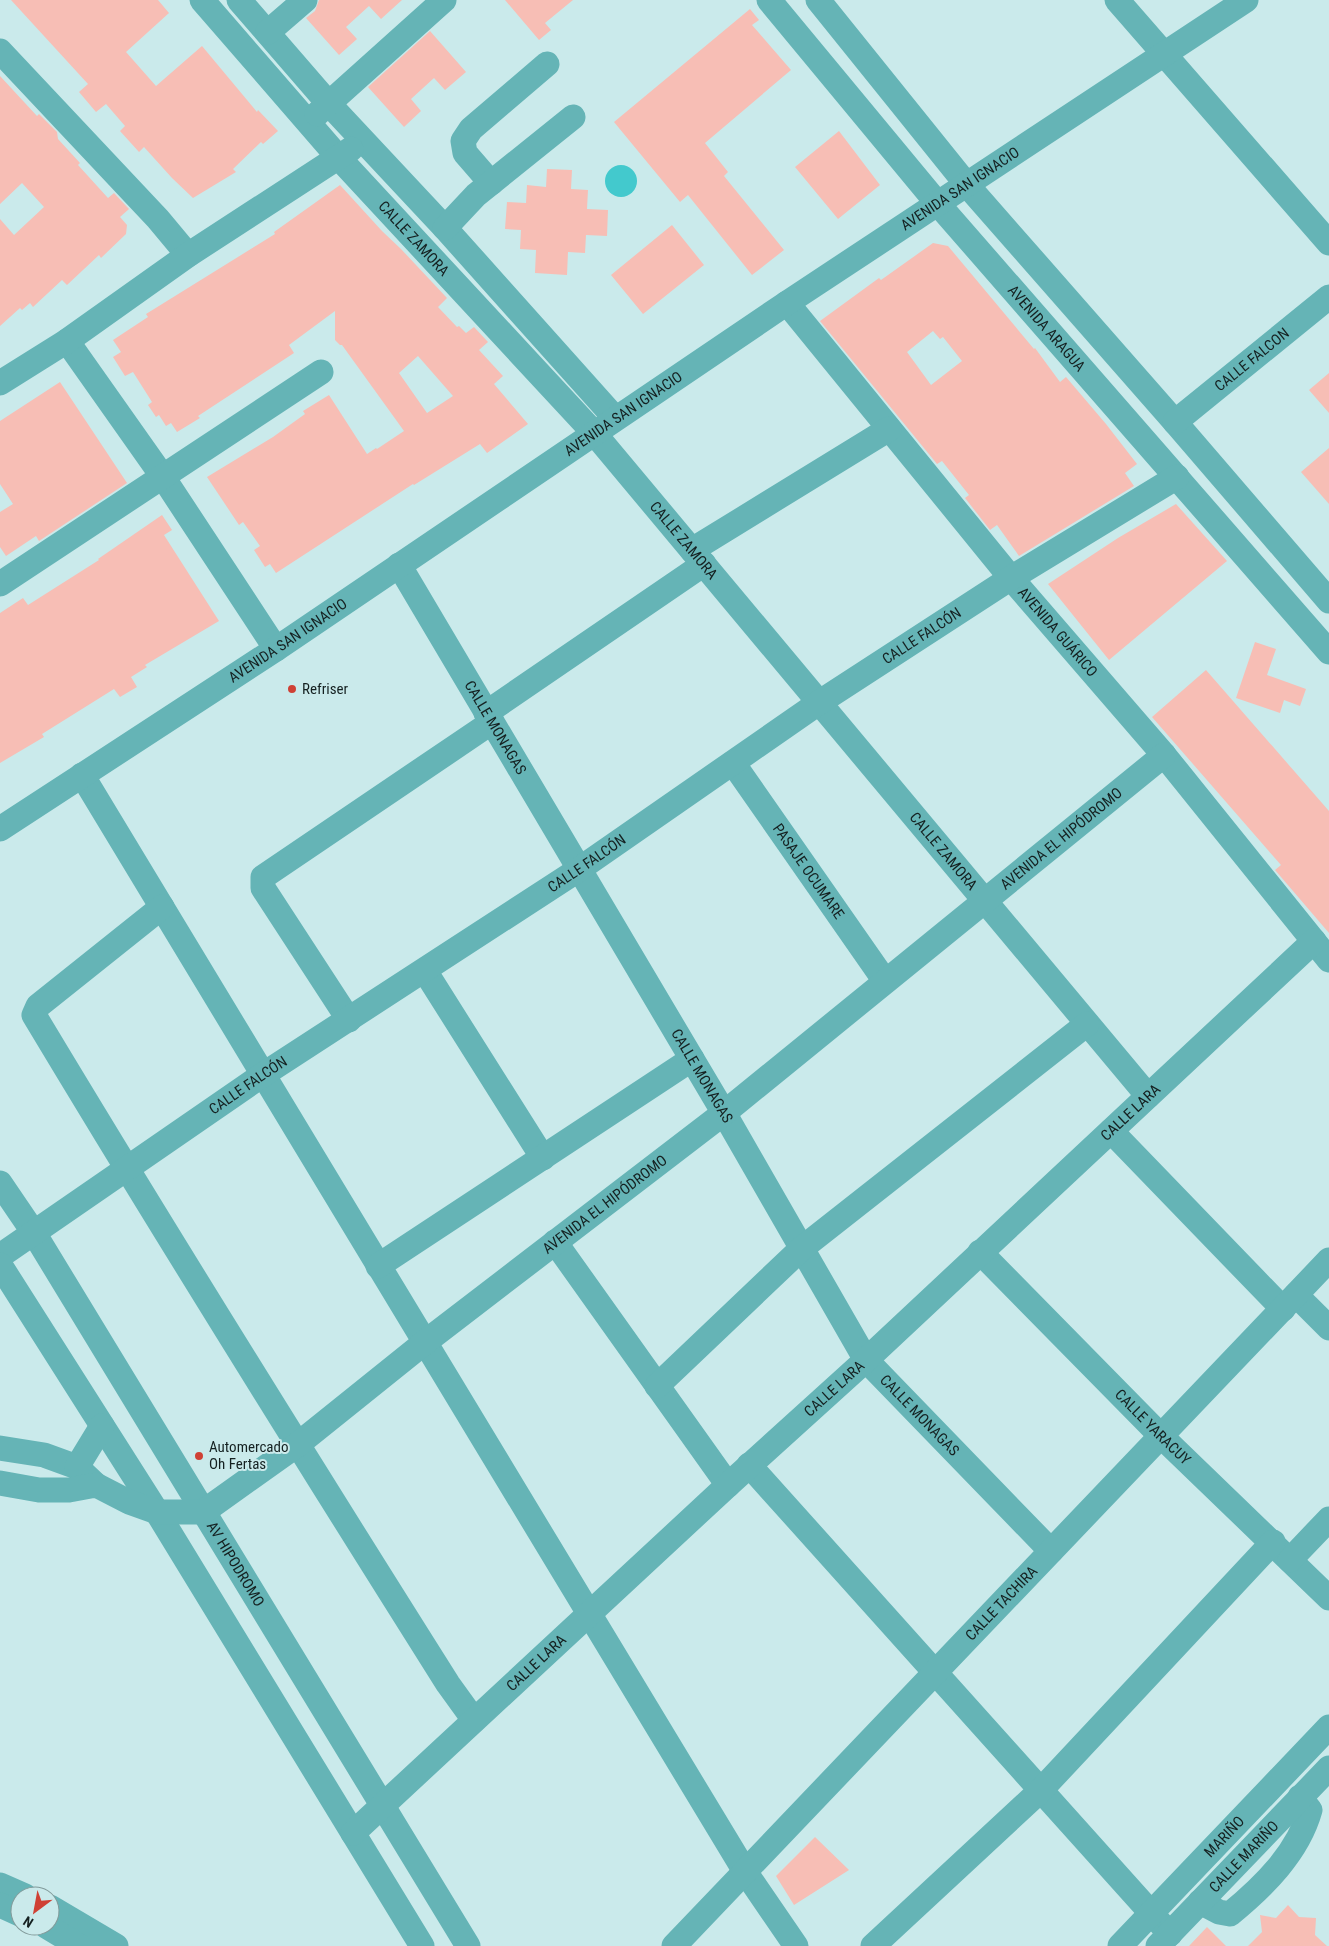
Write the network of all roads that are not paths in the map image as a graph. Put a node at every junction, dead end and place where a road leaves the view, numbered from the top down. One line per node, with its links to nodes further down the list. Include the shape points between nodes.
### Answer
1 (202, 0): 15 (street, CALLE ZAMORA)
2 (239, 0): 9 (street, CALLE ZAMORA)
3 (305, 0): 9 (street)
4 (444, 0): 13 (street)
5 (768, 0): 20 (street, AVENIDA ARAGUA)
6 (1117, 0): 11 (street)
7 (1246, 0): 11 (street, AVENIDA SAN IGNACIO)
8 (822, 2): 19 (street)
9 (268, 32): 13 (street, CALLE ZAMORA)
10 (0, 51): 23 (street, via 158,218)
11 (1164, 55): 19 (street, AVENIDA SAN IGNACIO); 22 (street)
12 (547, 64): 18 (street, via 471,128 463,141 465,153)
13 (329, 104): 15 (street); 16 (street, CALLE ZAMORA)
14 (573, 117): 18 (street)
15 (308, 123): 17 (street, CALLE ZAMORA)
16 (364, 140): 17 (street); 21 (street, CALLE ZAMORA)
17 (338, 158): 23 (street); 32 (street, CALLE ZAMORA)
18 (491, 183): 21 (street)
19 (967, 185): 20 (street, AVENIDA SAN IGNACIO); 30 (street)
20 (938, 204): 25 (street, AVENIDA SAN IGNACIO); 34 (street, AVENIDA ARAGUA)
21 (445, 228): 29 (street, CALLE ZAMORA)
22 (1329, 243)
23 (188, 255): 26 (street)
24 (1329, 297): 30 (street, CALLE FALCON)
25 (787, 303): 29 (street, AVENIDA SAN IGNACIO); 31 (street, AVENIDA GUÁRICO)
26 (68, 341): 28 (street); 33 (street)
27 (321, 372): 33 (street)
28 (0, 383)
29 (615, 418): 32 (street, AVENIDA SAN IGNACIO)
30 (1175, 422): 39 (street)
31 (889, 428): 35 (street); 37 (street, AVENIDA GUÁRICO)
32 (594, 433): 35 (street, CALLE ZAMORA); 36 (street, AVENIDA SAN IGNACIO)
33 (163, 477): 38 (street); 40 (street)
34 (1177, 477): 37 (street, CALLE FALCÓN); 41 (street, AVENIDA ARAGUA)
35 (698, 557): 42 (street, CALLE ZAMORA); 43 (street)
36 (399, 565): 40 (street, AVENIDA SAN IGNACIO); 43 (street, CALLE MONAGAS)
37 (1011, 578): 42 (street, CALLE FALCÓN); 44 (street, AVENIDA GUÁRICO)
38 (0, 584)
39 (1328, 597)
40 (276, 649): 46 (street, AVENIDA SAN IGNACIO)
41 (1329, 652)
42 (820, 702): 45 (street, CALLE FALCÓN); 49 (street, CALLE ZAMORA)
43 (489, 718): 48 (street, CALLE MONAGAS); 54 (street, via 263,877 263,888)
44 (1164, 755): 49 (street, AVENIDA EL HIPÓDROMO); 51 (street, AVENIDA GUÁRICO)
45 (732, 763): 48 (street, CALLE FALCÓN); 53 (street, PASAJE OCUMARE)
46 (82, 774): 47 (street, AVENIDA SAN IGNACIO); 50 (street)
47 (0, 829)
48 (578, 870): 52 (street, CALLE FALCÓN); 56 (street, CALLE MONAGAS)
49 (985, 900): 53 (street, AVENIDA EL HIPÓDROMO); 55 (street, CALLE ZAMORA)
50 (162, 907): 57 (street); 62 (street, via 38,1006 34,1015)
51 (1321, 950): 58 (street, CALLE LARA)
52 (424, 971): 54 (street, CALLE FALCÓN); 61 (street)
53 (885, 981): 59 (street, AVENIDA EL HIPÓDROMO)
54 (349, 1020): 57 (street, CALLE FALCÓN)
55 (1087, 1024): 58 (street, CALLE ZAMORA); 66 (street)
56 (692, 1059): 59 (street, CALLE MONAGAS); 61 (street)
57 (264, 1074): 62 (street, CALLE FALCÓN); 71 (street)
58 (1148, 1096): 60 (street, CALLE LARA)
59 (724, 1113): 65 (street, AVENIDA EL HIPÓDROMO); 66 (street, CALLE MONAGAS)
60 (1110, 1131): 67 (street, CALLE LARA); 72 (street)
61 (542, 1158): 71 (street)
62 (127, 1170): 64 (street, CALLE FALCÓN); 79 (street)
63 (0, 1183): 64 (street, AV HIPODROMO)
64 (34, 1233): 68 (street, CALLE FALCÓN); 87 (street, AV HIPODROMO)
65 (555, 1242): 74 (street, AVENIDA EL HIPÓDROMO); 76 (street)
66 (801, 1249): 75 (street, CALLE MONAGAS); 76 (street)
67 (980, 1252): 75 (street, CALLE LARA); 78 (street, CALLE YARACUY)
68 (0, 1256)
69 (1329, 1260): 72 (street, CALLE TACHIRA)
70 (0, 1265): 77 (street)
71 (378, 1266): 74 (street)
72 (1289, 1302): 73 (street); 78 (street, CALLE TACHIRA)
73 (1329, 1328)
74 (424, 1343): 79 (street, AVENIDA EL HIPÓDROMO); 92 (street)
75 (866, 1360): 81 (street, CALLE LARA); 89 (street, CALLE MONAGAS)
76 (657, 1386): 85 (street)
77 (102, 1426): 82 (street); 86 (street)
78 (1161, 1436): 89 (street, CALLE TACHIRA); 90 (street, CALLE YARACUY)
79 (297, 1445): 87 (street, AVENIDA EL HIPÓDROMO); 94 (street)
80 (0, 1448): 82 (street, via 44,1455)
81 (749, 1465): 85 (street, CALLE LARA); 93 (street)
82 (77, 1467): 84 (street)
83 (0, 1483): 84 (street, via 39,1490)
84 (96, 1485): 86 (street)
85 (728, 1485): 92 (street, CALLE LARA)
86 (157, 1512): 87 (street); 100 (street)
87 (203, 1512): 99 (street, AV HIPODROMO)
88 (1329, 1519): 90 (street)
89 (1051, 1551): 93 (street, CALLE TACHIRA)
90 (1281, 1551): 91 (street, CALLE YARACUY); 97 (street)
91 (1329, 1598)
92 (589, 1613): 94 (street, CALLE LARA); 101 (street)
93 (935, 1673): 97 (street); 101 (street, CALLE TACHIRA)
94 (474, 1720): 99 (street, CALLE LARA)
95 (1329, 1727): 104 (street, MARIÑO)
96 (1329, 1768): 98 (street, CALLE MARIÑO)
97 (1041, 1790): 104 (street); 114 (street)
98 (1300, 1798): 102 (street, CALLE MARIÑO); 102 (street, via 1310,1810 1305,1828 1287,1857 1253,1895 1230,1914)
99 (382, 1807): 100 (street, CALLE LARA); 111 (street, AV HIPODROMO)
100 (353, 1833): 110 (street)
101 (746, 1873): 112 (street, CALLE TACHIRA); 113 (street)
102 (1200, 1902): 106 (street, CALLE MARIÑO)
103 (60, 1913): 109 (street)
104 (1152, 1914): 106 (street); 107 (street, MARIÑO)
105 (60, 1934): 108 (street)
106 (1164, 1940)
107 (1133, 1942)
108 (79, 1946)
109 (116, 1946)
110 (422, 1946)
111 (468, 1946)
112 (674, 1946)
113 (796, 1946)
114 (873, 1946)

